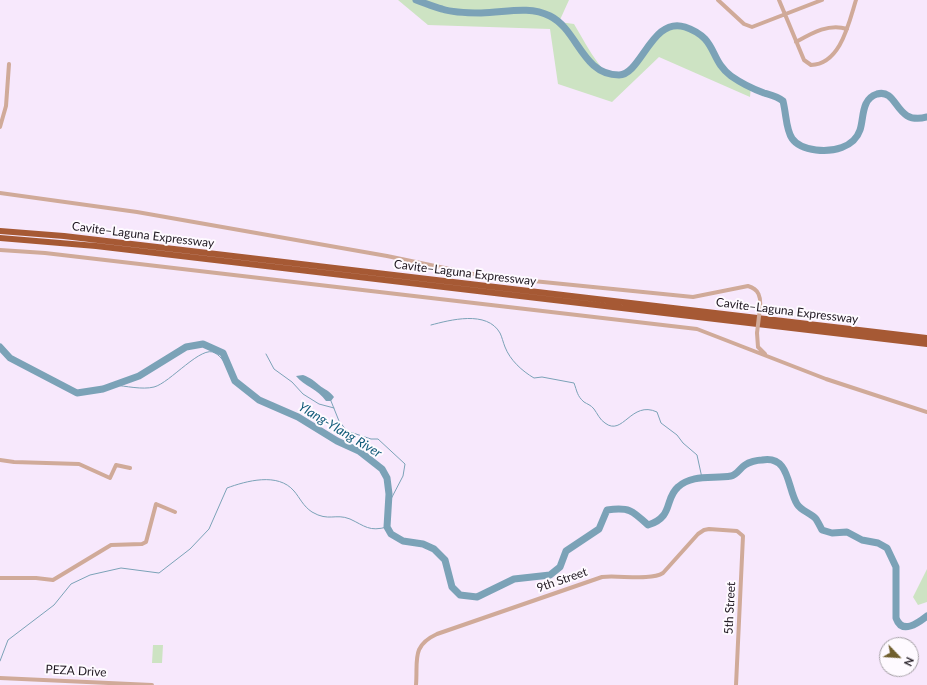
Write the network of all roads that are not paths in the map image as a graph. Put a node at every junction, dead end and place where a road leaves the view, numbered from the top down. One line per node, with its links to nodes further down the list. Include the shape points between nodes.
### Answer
1 (718, 0): 5 (street, via 744,24 752,27)
2 (779, 0): 5 (street)
3 (822, 0): 5 (street)
4 (856, 0): 6 (street)
5 (785, 16): 7 (street)
6 (847, 29): 7 (street, via 832,26); 7 (street, via 836,52 815,65 806,62)
7 (796, 42)
8 (9, 64): 9 (street, via 6,106)
9 (0, 127)
10 (0, 193): 16 (street, bridge, via 137,212 484,276 692,297 748,286 759,294 759,349)
11 (0, 231): 14 (highway, Cavite–Laguna Expressway, via 64,236)
12 (0, 238): 15 (highway, Cavite–Laguna Expressway, via 96,246)
13 (0, 250): 16 (street, via 84,257 697,329)
14 (927, 338)
15 (927, 344)
16 (780, 361): 17 (street, via 837,383)
17 (927, 412)
18 (0, 460): 19 (street, via 79,464 110,478 116,465)
19 (130, 468)
20 (175, 512): 22 (street, via 156,504 146,542 111,545 53,580)
21 (740, 533): 25 (street, 9th Street, via 704,530 663,573 656,577 602,577 426,639 419,648); 26 (street, 5th Street, via 743,536)
22 (0, 578)
23 (0, 678): 24 (street, PEZA Drive)
24 (152, 685)
25 (416, 685)
26 (736, 685)

